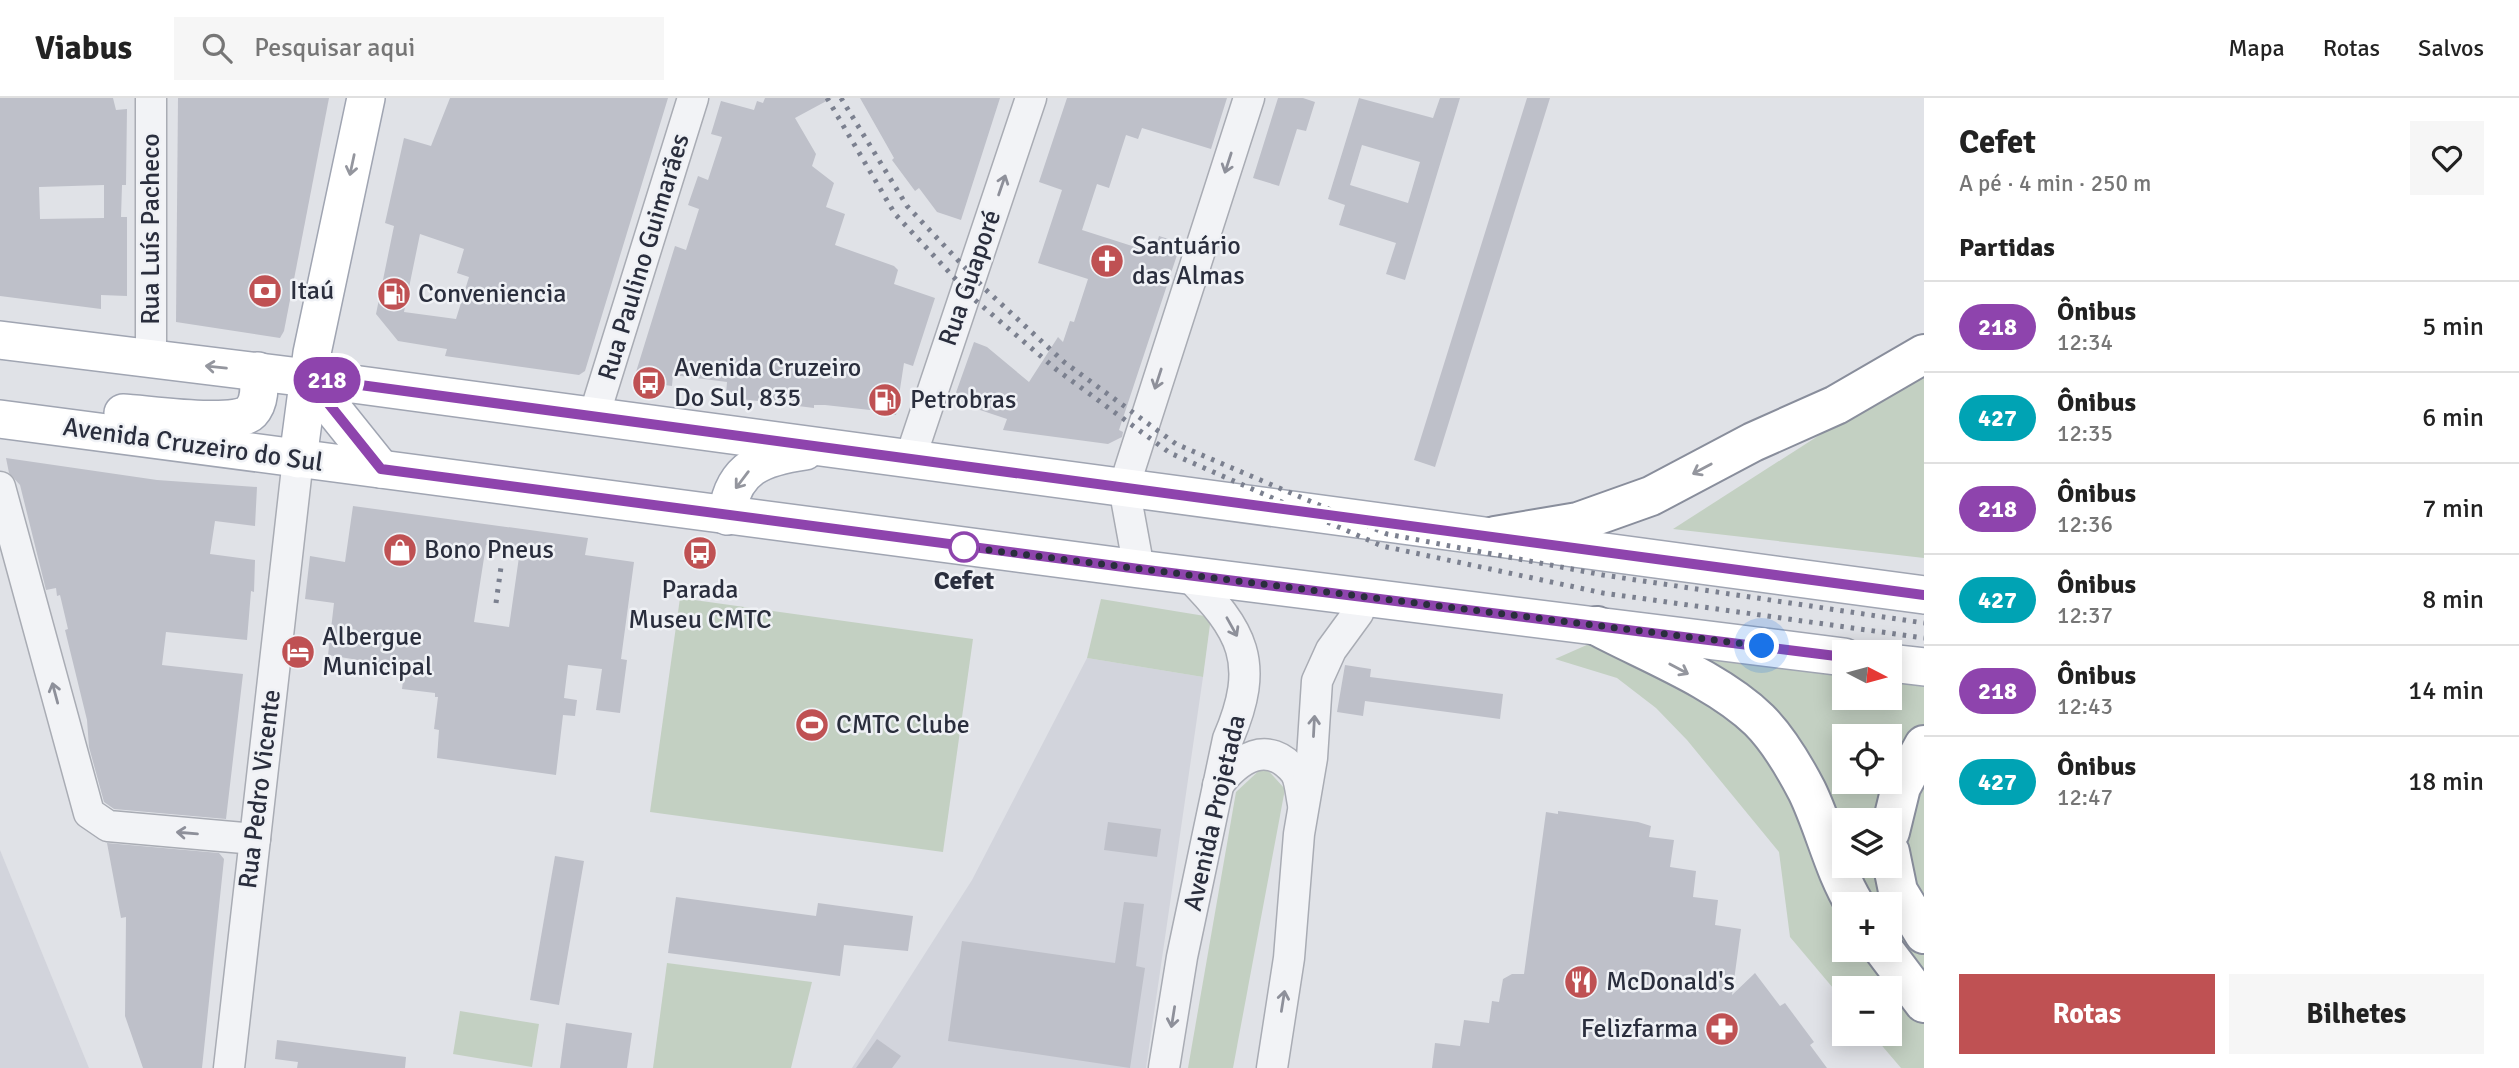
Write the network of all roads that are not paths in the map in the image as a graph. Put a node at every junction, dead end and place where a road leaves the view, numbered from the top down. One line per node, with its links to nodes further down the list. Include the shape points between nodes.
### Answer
1 (151, 98): 8 (street, Rua Luís Pacheco)
2 (366, 98): 10 (main road, Rua Pedro Vicente, one-way to 10)
3 (693, 98): 11 (street, Rua Paulino Guimarães)
4 (1031, 98): 16 (street, Rua Guaporé, one-way to 4)
5 (1249, 98): 19 (street, one-way to 19)
6 (1921, 337): 21 (highway, one-way to 21, via 1753,442 1651,496 1578,522)
7 (0, 341): 8 (main road)
8 (151, 359): 9 (main road, one-way to 8)
9 (258, 371): 10 (main road); 13 (main road, via 253,411 235,421 116,412)
10 (308, 378): 11 (main road); 15 (main road, Rua Pedro Vicente); 17 (main road)
11 (594, 416): 14 (main road)
12 (0, 419): 13 (main road, Avenida Cruzeiro do Sul)
13 (85, 430): 15 (main road, Avenida Cruzeiro do Sul)
14 (819, 447): 16 (main road); 20 (main road, one-way to 20, via 769,456 754,465 737,484)
15 (298, 459): 17 (main road, Avenida Cruzeiro do Sul); 34 (street, Rua Pedro Vicente)
16 (910, 459): 19 (main road)
17 (381, 469): 20 (main road, Avenida Cruzeiro do Sul)
18 (0, 487): 34 (street, one-way to 18, via 108,826 89,813)
19 (1124, 487): 21 (main road); 22 (street)
20 (727, 516): 22 (main road, Avenida Cruzeiro do Sul)
21 (1495, 536): 24 (main road)
22 (1139, 569): 23 (main road, Avenida Cruzeiro do Sul)
23 (1188, 575): 25 (main road, Avenida Cruzeiro do Sul); 31 (street, Avenida Projetada, one-way to 31, via 1231,622 1242,647 1240,711 1228,739)
24 (1924, 595)
25 (1365, 596): 26 (main road, Avenida Cruzeiro do Sul); 32 (street, one-way to 25, via 1312,758 1317,681)
26 (1597, 626): 27 (main road, Avenida Cruzeiro do Sul); 36 (highway, one-way to 36, via 1706,684 1759,720 1808,794)
27 (1832, 655)
28 (1902, 664): 29 (main road)
29 (1924, 667)
30 (1924, 746): 33 (highway, via 1900,787)
31 (1218, 785): 32 (street, via 1243,760 1260,753 1276,757 1296,773); 41 (street, Avenida Projetada, one-way to 41)
32 (1303, 804): 42 (street, one-way to 32, via 1286,983)
33 (1895, 808)
34 (254, 839): 40 (street, Rua Pedro Vicente)
35 (1895, 878): 37 (highway, via 1898,891)
36 (1848, 892)
37 (1924, 934)
38 (1893, 962): 39 (highway)
39 (1924, 1003)
40 (229, 1068)
41 (1164, 1068)
42 (1272, 1068)

